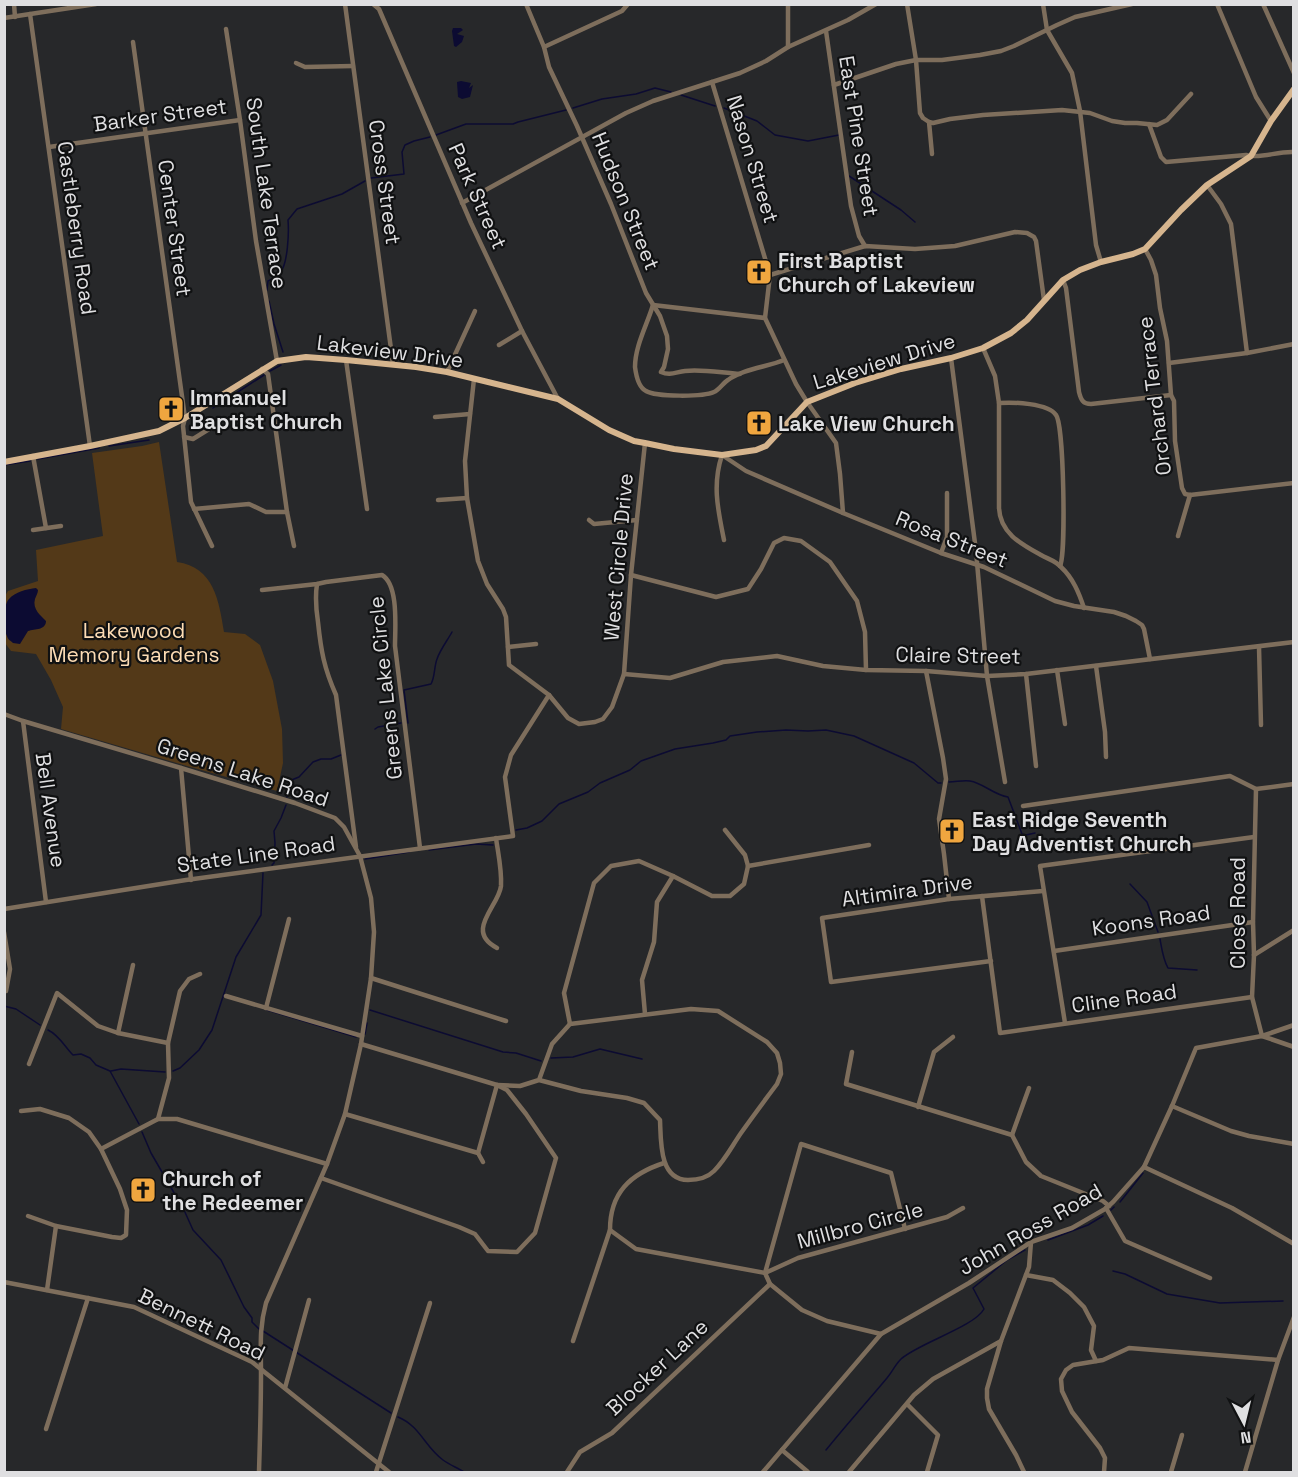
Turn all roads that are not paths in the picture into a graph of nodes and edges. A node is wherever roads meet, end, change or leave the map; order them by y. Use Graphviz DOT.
graph roads {
  1 [pos="14,4"];
  2 [pos="96,4"];
  3 [pos="345,4"];
  4 [pos="373,4"];
  5 [pos="526,4"];
  6 [pos="628,4"];
  7 [pos="788,4"];
  8 [pos="876,4"];
  9 [pos="907,4"];
  10 [pos="1043,4"];
  11 [pos="1132,4"];
  12 [pos="1217,4"];
  13 [pos="1263,4"];
  14 [pos="30,14"];
  15 [pos="15,17"];
  16 [pos="4,18"];
  17 [pos="226,29"];
  18 [pos="1047,30"];
  19 [pos="825,31"];
  20 [pos="133,42"];
  21 [pos="544,47"];
  22 [pos="788,47"];
  23 [pos="915,60"];
  24 [pos="296,63"];
  25 [pos="353,66"];
  26 [pos="1293,73"];
  27 [pos="712,82"];
  28 [pos="834,85"];
  29 [pos="1293,89"];
  30 [pos="1191,94"];
  31 [pos="1080,111"];
  32 [pos="240,120"];
  33 [pos="929,122"];
  34 [pos="1271,122"];
  35 [pos="1149,124"];
  36 [pos="146,133"];
  37 [pos="582,138"];
  38 [pos="49,147"];
  39 [pos="1293,152"];
  40 [pos="932,154"];
  41 [pos="1251,156"];
  42 [pos="1207,185"];
  43 [pos="462,203"];
  44 [pos="865,246"];
  45 [pos="1145,249"];
  46 [pos="1101,262"];
  47 [pos="770,275"];
  48 [pos="1063,280"];
  49 [pos="1044,300"];
  50 [pos="653,305"];
  51 [pos="475,310"];
  52 [pos="765,318"];
  53 [pos="522,331"];
  54 [pos="1293,344"];
  55 [pos="499,345"];
  56 [pos="983,348"];
  57 [pos="1247,353"];
  58 [pos="951,358"];
  59 [pos="346,360"];
  60 [pos="784,360"];
  61 [pos="277,361"];
  62 [pos="1169,363"];
  63 [pos="393,364"];
  64 [pos="262,369"];
  65 [pos="447,372"];
  66 [pos="740,374"];
  67 [pos="474,379"];
  68 [pos="1171,395"];
  69 [pos="558,399"];
  70 [pos="807,402"];
  71 [pos="999,403"];
  72 [pos="470,414"];
  73 [pos="435,417"];
  74 [pos="185,418"];
  75 [pos="214,426"];
  76 [pos="184,437"];
  77 [pos="645,443"];
  78 [pos="90,446"];
  79 [pos="722,455"];
  80 [pos="33,456"];
  81 [pos="4,462"];
  82 [pos="1293,483"];
  83 [pos="947,494"];
  84 [pos="1190,495"];
  85 [pos="466,498"];
  86 [pos="438,500"];
  87 [pos="194,509"];
  88 [pos="367,509"];
  89 [pos="287,512"];
  90 [pos="843,513"];
  91 [pos="589,520"];
  92 [pos="637,520"];
  93 [pos="61,526"];
  94 [pos="46,528"];
  95 [pos="33,530"];
  96 [pos="1179,536"];
  97 [pos="724,540"];
  98 [pos="212,546"];
  99 [pos="294,546"];
  100 [pos="941,554"];
  101 [pos="978,566"];
  102 [pos="1060,566"];
  103 [pos="632,575"];
  104 [pos="317,584"];
  105 [pos="262,590"];
  106 [pos="1084,608"];
  107 [pos="1293,642"];
  108 [pos="537,644"];
  109 [pos="508,647"];
  110 [pos="1259,647"];
  111 [pos="1150,659"];
  112 [pos="1095,666"];
  113 [pos="866,670"];
  114 [pos="1057,670"];
  115 [pos="926,671"];
  116 [pos="624,674"];
  117 [pos="1026,674"];
  118 [pos="987,676"];
  119 [pos="549,695"];
  120 [pos="4,714"];
  121 [pos="23,721"];
  122 [pos="1065,724"];
  123 [pos="1261,725"];
  124 [pos="1106,757"];
  125 [pos="1036,766"];
  126 [pos="181,768"];
  127 [pos="1005,782"];
  128 [pos="1293,784"];
  129 [pos="1256,789"];
  130 [pos="1023,806"];
  131 [pos="725,830"];
  132 [pos="1254,837"];
  133 [pos="496,838"];
  134 [pos="869,845"];
  135 [pos="420,848"];
  136 [pos="357,849"];
  137 [pos="360,856"];
  138 [pos="748,867"];
  139 [pos="673,876"];
  140 [pos="191,880"];
  141 [pos="1043,891"];
  142 [pos="982,896"];
  143 [pos="949,899"];
  144 [pos="46,902"];
  145 [pos="4,909"];
  146 [pos="289,919"];
  147 [pos="1253,922"];
  148 [pos="1293,930"];
  149 [pos="5,934"];
  150 [pos="497,948"];
  151 [pos="1054,951"];
  152 [pos="1254,955"];
  153 [pos="991,961"];
  154 [pos="133,964"];
  155 [pos="7,970"];
  156 [pos="200,974"];
  157 [pos="370,978"];
  158 [pos="6,991"];
  159 [pos="226,996"];
  160 [pos="1252,997"];
  161 [pos="266,1008"];
  162 [pos="645,1014"];
  163 [pos="507,1021"];
  164 [pos="1065,1023"];
  165 [pos="570,1024"];
  166 [pos="1293,1025"];
  167 [pos="118,1033"];
  168 [pos="362,1036"];
  169 [pos="1262,1036"];
  170 [pos="953,1038"];
  171 [pos="168,1043"];
  172 [pos="361,1044"];
  173 [pos="1293,1047"];
  174 [pos="852,1052"];
  175 [pos="29,1064"];
  176 [pos="539,1080"];
  177 [pos="497,1085"];
  178 [pos="1029,1088"];
  179 [pos="1172,1106"];
  180 [pos="918,1107"];
  181 [pos="21,1111"];
  182 [pos="345,1114"];
  183 [pos="158,1119"];
  184 [pos="1012,1135"];
  185 [pos="1293,1144"];
  186 [pos="101,1149"];
  187 [pos="478,1153"];
  188 [pos="483,1162"];
  189 [pos="664,1163"];
  190 [pos="327,1164"];
  191 [pos="1144,1167"];
  192 [pos="321,1178"];
  193 [pos="1107,1207"];
  194 [pos="963,1208"];
  195 [pos="28,1216"];
  196 [pos="56,1226"];
  197 [pos="905,1229"];
  198 [pos="610,1230"];
  199 [pos="1031,1242"];
  200 [pos="1293,1244"];
  201 [pos="765,1273"];
  202 [pos="1026,1275"];
  203 [pos="1210,1278"];
  204 [pos="4,1282"];
  205 [pos="770,1284"];
  206 [pos="47,1290"];
  207 [pos="88,1298"];
  208 [pos="309,1300"];
  209 [pos="430,1303"];
  210 [pos="1293,1317"];
  211 [pos="880,1334"];
  212 [pos="573,1341"];
  213 [pos="1000,1341"];
  214 [pos="1278,1360"];
  215 [pos="1096,1361"];
  216 [pos="261,1369"];
  217 [pos="285,1388"];
  218 [pos="907,1404"];
  219 [pos="45,1429"];
  220 [pos="1182,1435"];
  221 [pos="782,1450"];
  222 [pos="379,1464"];
  223 [pos="260,1473"];
  224 [pos="376,1473"];
  225 [pos="389,1473"];
  226 [pos="567,1473"];
  227 [pos="763,1473"];
  228 [pos="808,1473"];
  229 [pos="849,1473"];
  230 [pos="927,1473"];
  231 [pos="1024,1473"];
  232 [pos="1104,1473"];
  233 [pos="1171,1473"];
  234 [pos="1245,1473"];
  1 -- 15 [label="street"];
  2 -- 14 [label="street"];
  3 -- 25 [label="street, Cross Street"];
  4 -- 43 [label="street, Park Street"];
  5 -- 21 [label="street, Hudson Street"];
  6 -- 21 [label="street"];
  7 -- 22 [label="street"];
  8 -- 19 [label="street"];
  9 -- 23 [label="street"];
  10 -- 18 [label="street"];
  11 -- 18 [label="street"];
  12 -- 34 [label="street"];
  13 -- 26 [label="street"];
  14 -- 15 [label="street"];
  14 -- 38 [label="street, Castleberry Road"];
  15 -- 16 [label="street"];
  17 -- 32 [label="street, South Lake Terrace"];
  18 -- 23 [label="street"];
  18 -- 31 [label="street"];
  19 -- 22 [label="street"];
  19 -- 28 [label="street, East Pine Street"];
  20 -- 36 [label="street, Center Street"];
  21 -- 37 [label="street, Hudson Street"];
  22 -- 27 [label="street"];
  23 -- 28 [label="street"];
  23 -- 33 [label="street"];
  24 -- 25 [label="street"];
  25 -- 63 [label="street, Cross Street"];
  27 -- 37 [label="street"];
  27 -- 47 [label="street, Nason Street"];
  28 -- 44 [label="street, East Pine Street"];
  29 -- 34 [label="main road, Lakeview Drive"];
  30 -- 35 [label="street"];
  31 -- 33 [label="street"];
  31 -- 35 [label="street"];
  31 -- 46 [label="street"];
  32 -- 36 [label="street, Barker Street"];
  32 -- 61 [label="street, South Lake Terrace"];
  33 -- 40 [label="street"];
  34 -- 41 [label="main road, Lakeview Drive"];
  35 -- 41 [label="street"];
  36 -- 38 [label="street, Barker Street"];
  36 -- 74 [label="street, Center Street"];
  37 -- 43 [label="street"];
  37 -- 50 [label="street, Hudson Street"];
  38 -- 78 [label="street, Castleberry Road"];
  39 -- 41 [label="street"];
  41 -- 42 [label="main road, Lakeview Drive"];
  42 -- 45 [label="main road, Lakeview Drive"];
  42 -- 57 [label="street"];
  43 -- 53 [label="street, Park Street"];
  44 -- 47 [label="street"];
  44 -- 49 [label="street"];
  45 -- 46 [label="main road, Lakeview Drive"];
  45 -- 62 [label="street, Orchard Terrace"];
  46 -- 48 [label="main road, Lakeview Drive"];
  47 -- 52 [label="street, Nason Street"];
  48 -- 49 [label="main road, Lakeview Drive"];
  48 -- 68 [label="street"];
  49 -- 56 [label="main road, Lakeview Drive"];
  50 -- 52 [label="street"];
  50 -- 66 [label="street, Hudson Street"];
  50 -- 66 [label="street"];
  51 -- 65 [label="street"];
  52 -- 60 [label="street"];
  53 -- 55 [label="street"];
  53 -- 69 [label="street, Park Street"];
  54 -- 57 [label="street"];
  56 -- 58 [label="main road, Lakeview Drive"];
  56 -- 71 [label="street"];
  57 -- 62 [label="street"];
  58 -- 70 [label="main road, Lakeview Drive"];
  58 -- 101 [label="street"];
  59 -- 61 [label="main road, Lakeview Drive"];
  59 -- 63 [label="main road, Lakeview Drive"];
  59 -- 88 [label="street"];
  60 -- 66 [label="street"];
  60 -- 70 [label="street"];
  61 -- 64 [label="main road, Lakeview Drive"];
  62 -- 68 [label="street, Orchard Terrace"];
  63 -- 65 [label="main road, Lakeview Drive"];
  64 -- 74 [label="main road, Lakeview Drive"];
  64 -- 89 [label="street"];
  65 -- 67 [label="main road, Lakeview Drive"];
  67 -- 69 [label="main road, Lakeview Drive"];
  67 -- 72 [label="street, West Circle Drive"];
  68 -- 84 [label="street, Orchard Terrace"];
  69 -- 77 [label="main road, Lakeview Drive"];
  70 -- 79 [label="main road, Lakeview Drive"];
  70 -- 90 [label="street"];
  71 -- 102 [label="street"];
  71 -- 102 [label="street"];
  72 -- 73 [label="street"];
  72 -- 85 [label="street, West Circle Drive"];
  74 -- 76 [label="street, Center Street"];
  74 -- 78 [label="main road, Lakeview Drive"];
  75 -- 76 [label="street"];
  76 -- 87 [label="street, Center Street"];
  77 -- 79 [label="main road, Lakeview Drive"];
  77 -- 92 [label="street, West Circle Drive"];
  78 -- 80 [label="main road, Lakeview Drive"];
  79 -- 90 [label="street, Rosa Street"];
  79 -- 97 [label="street"];
  80 -- 81 [label="main road, Lakeview Drive"];
  80 -- 94 [label="street"];
  82 -- 84 [label="street"];
  83 -- 100 [label="street"];
  84 -- 96 [label="street, Orchard Terrace"];
  85 -- 86 [label="street"];
  85 -- 109 [label="street, West Circle Drive"];
  87 -- 89 [label="street"];
  87 -- 98 [label="street, Center Street"];
  89 -- 99 [label="street"];
  90 -- 100 [label="street, Rosa Street"];
  91 -- 92 [label="street"];
  92 -- 103 [label="street, West Circle Drive"];
  93 -- 94 [label="street"];
  94 -- 95 [label="street"];
  100 -- 101 [label="street, Rosa Street"];
  101 -- 106 [label="street, Rosa Street"];
  101 -- 118 [label="street"];
  102 -- 106 [label="street"];
  103 -- 113 [label="street"];
  103 -- 116 [label="street, West Circle Drive"];
  104 -- 105 [label="street"];
  104 -- 135 [label="street, Greens Lake Circle"];
  104 -- 136 [label="street"];
  106 -- 111 [label="street, Rosa Street"];
  107 -- 110 [label="street, Claire Street"];
  108 -- 109 [label="street"];
  109 -- 119 [label="street, West Circle Drive"];
  110 -- 111 [label="street, Claire Street"];
  110 -- 123 [label="street"];
  111 -- 112 [label="street, Claire Street"];
  112 -- 114 [label="street, Claire Street"];
  112 -- 124 [label="street"];
  113 -- 115 [label="street, Claire Street"];
  113 -- 116 [label="street, Claire Street"];
  114 -- 117 [label="street, Claire Street"];
  114 -- 122 [label="street"];
  115 -- 118 [label="street, Claire Street"];
  115 -- 143 [label="street"];
  116 -- 119 [label="street, West Circle Drive"];
  117 -- 118 [label="street, Claire Street"];
  117 -- 125 [label="street"];
  118 -- 127 [label="street"];
  119 -- 133 [label="street, State Line Road"];
  120 -- 121 [label="street, Greens Lake Road"];
  121 -- 126 [label="street, Greens Lake Road"];
  121 -- 144 [label="street, Bell Avenue"];
  126 -- 136 [label="street, Greens Lake Road"];
  126 -- 140 [label="street"];
  128 -- 129 [label="street"];
  129 -- 130 [label="street"];
  129 -- 132 [label="street, Close Road"];
  131 -- 138 [label="street"];
  132 -- 141 [label="street"];
  132 -- 147 [label="street, Close Road"];
  133 -- 135 [label="street, State Line Road"];
  133 -- 150 [label="street"];
  134 -- 138 [label="street"];
  135 -- 137 [label="street, State Line Road"];
  136 -- 137 [label="street, Greens Lake Road"];
  137 -- 140 [label="street, State Line Road"];
  137 -- 157 [label="street, Greens Lake Road"];
  138 -- 139 [label="street"];
  139 -- 162 [label="street"];
  139 -- 165 [label="street"];
  140 -- 144 [label="street, State Line Road"];
  141 -- 142 [label="street, Altimira Drive"];
  141 -- 151 [label="street"];
  142 -- 143 [label="street, Altimira Drive"];
  142 -- 153 [label="street"];
  143 -- 153 [label="street, Altimira Drive"];
  144 -- 145 [label="street, State Line Road"];
  146 -- 161 [label="street"];
  147 -- 151 [label="street, Koons Road"];
  147 -- 152 [label="street, Close Road"];
  148 -- 152 [label="street"];
  149 -- 155 [label="street"];
  151 -- 164 [label="street"];
  152 -- 160 [label="street, Close Road"];
  153 -- 164 [label="street, Cline Road"];
  154 -- 167 [label="street"];
  155 -- 158 [label="street"];
  156 -- 171 [label="street"];
  157 -- 163 [label="street"];
  157 -- 168 [label="street, Greens Lake Road"];
  159 -- 161 [label="street"];
  160 -- 164 [label="street, Cline Road"];
  160 -- 169 [label="street, Close Road"];
  161 -- 168 [label="street"];
  162 -- 165 [label="street"];
  162 -- 189 [label="street"];
  165 -- 176 [label="street"];
  166 -- 169 [label="street, John Ross Road"];
  167 -- 171 [label="street"];
  167 -- 175 [label="street"];
  168 -- 172 [label="street, Greens Lake Road"];
  169 -- 173 [label="street"];
  169 -- 179 [label="street, John Ross Road"];
  170 -- 180 [label="street"];
  171 -- 183 [label="street"];
  172 -- 177 [label="street"];
  172 -- 182 [label="street, Greens Lake Road"];
  174 -- 180 [label="street"];
  176 -- 177 [label="street"];
  176 -- 189 [label="street"];
  177 -- 187 [label="street"];
  177 -- 192 [label="street"];
  178 -- 184 [label="street"];
  179 -- 185 [label="street"];
  179 -- 191 [label="street, John Ross Road"];
  180 -- 184 [label="street"];
  181 -- 186 [label="street"];
  182 -- 187 [label="street"];
  182 -- 190 [label="street, Greens Lake Road"];
  183 -- 186 [label="street"];
  183 -- 190 [label="street"];
  184 -- 193 [label="street"];
  186 -- 196 [label="street"];
  187 -- 188 [label="street"];
  189 -- 198 [label="street"];
  190 -- 192 [label="street, Greens Lake Road"];
  191 -- 193 [label="street, John Ross Road"];
  191 -- 200 [label="street"];
  192 -- 216 [label="street, Greens Lake Road"];
  193 -- 199 [label="street, John Ross Road"];
  193 -- 203 [label="street"];
  194 -- 197 [label="street, Millbro Circle"];
  195 -- 196 [label="street"];
  196 -- 206 [label="street"];
  197 -- 201 [label="street, Millbro Circle"];
  197 -- 201 [label="street"];
  198 -- 201 [label="street"];
  198 -- 212 [label="street"];
  199 -- 202 [label="street"];
  199 -- 211 [label="street, John Ross Road"];
  201 -- 205 [label="street"];
  202 -- 213 [label="street"];
  202 -- 215 [label="street"];
  204 -- 206 [label="street, Bennett Road"];
  205 -- 211 [label="street"];
  205 -- 226 [label="street, Blocker Lane"];
  206 -- 207 [label="street, Bennett Road"];
  207 -- 216 [label="street, Bennett Road"];
  207 -- 219 [label="street"];
  208 -- 217 [label="street"];
  209 -- 222 [label="street"];
  210 -- 214 [label="street"];
  211 -- 221 [label="street, John Ross Road"];
  213 -- 218 [label="street"];
  213 -- 231 [label="street"];
  214 -- 215 [label="street"];
  214 -- 234 [label="street"];
  215 -- 232 [label="street"];
  216 -- 217 [label="street, Bennett Road"];
  216 -- 223 [label="street, Greens Lake Road"];
  217 -- 222 [label="street, Bennett Road"];
  218 -- 229 [label="street"];
  218 -- 230 [label="street"];
  220 -- 233 [label="street"];
  221 -- 227 [label="street, John Ross Road"];
  221 -- 228 [label="street"];
  222 -- 224 [label="street"];
  222 -- 225 [label="street, Bennett Road"];
}
